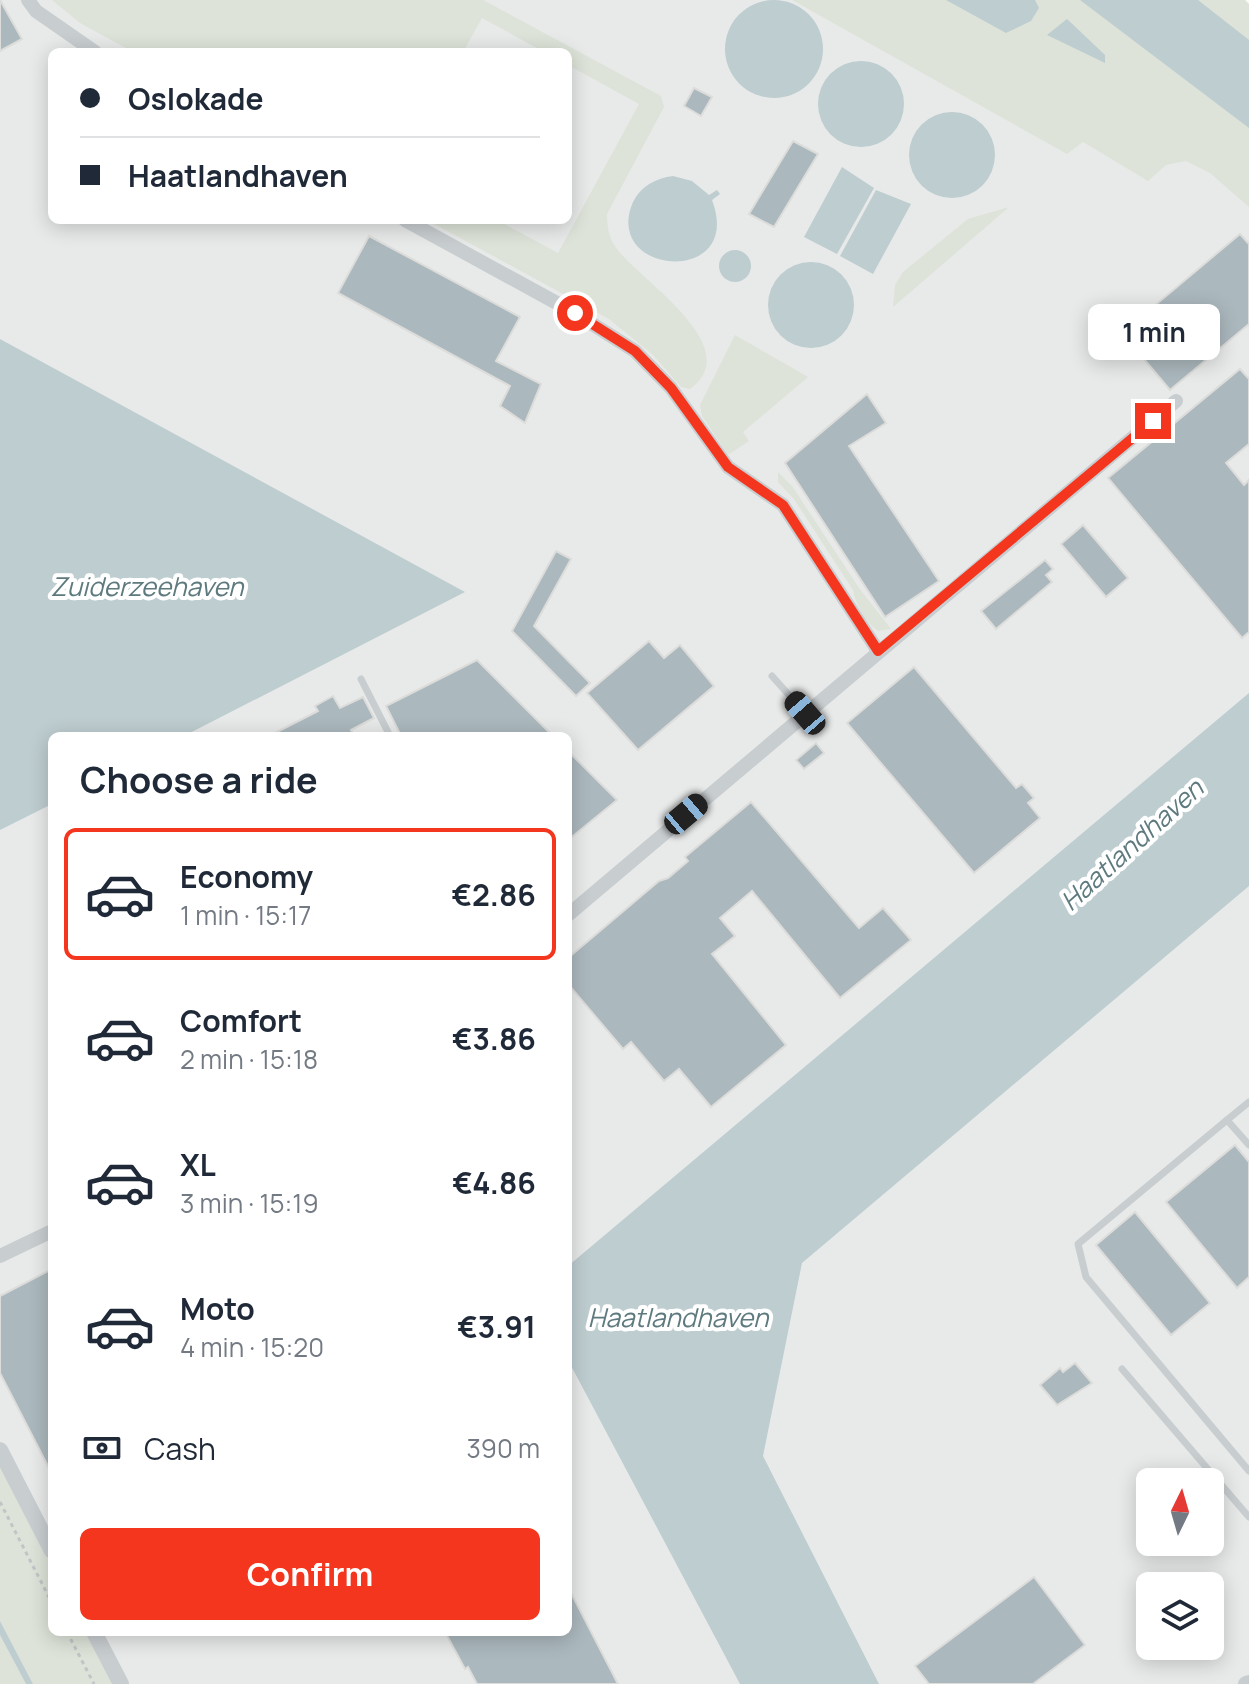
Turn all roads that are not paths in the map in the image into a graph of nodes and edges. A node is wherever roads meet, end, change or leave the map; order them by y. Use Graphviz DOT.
graph roads {
  1 [pos="28,0"];
  2 [pos="89,48"];
  3 [pos="412,224"];
  4 [pos="1176,401"];
  5 [pos="878,651"];
  6 [pos="772,676"];
  7 [pos="361,679"];
  8 [pos="805,713"];
  9 [pos="388,732"];
  10 [pos="572,912"];
  11 [pos="1249,1102"];
  12 [pos="1227,1120"];
  13 [pos="1249,1145"];
  14 [pos="48,1233"];
  15 [pos="0,1256"];
  16 [pos="1122,1369"];
  17 [pos="0,1450"];
  18 [pos="1249,1471"];
  19 [pos="1249,1517"];
  20 [pos="48,1543"];
  21 [pos="96,1636"];
  22 [pos="121,1684"];
  1 -- 2 [label="street"];
  3 -- 5 [label="street"];
  4 -- 5 [label="street"];
  5 -- 8 [label="street"];
  6 -- 8 [label="lane"];
  7 -- 9 [label="lane"];
  8 -- 10 [label="street"];
  11 -- 12 [label="lane"];
  12 -- 13 [label="lane"];
  12 -- 18 [label="lane"];
  14 -- 15 [label="street"];
  16 -- 19 [label="lane"];
  17 -- 20 [label="street"];
  21 -- 22 [label="street"];
}
